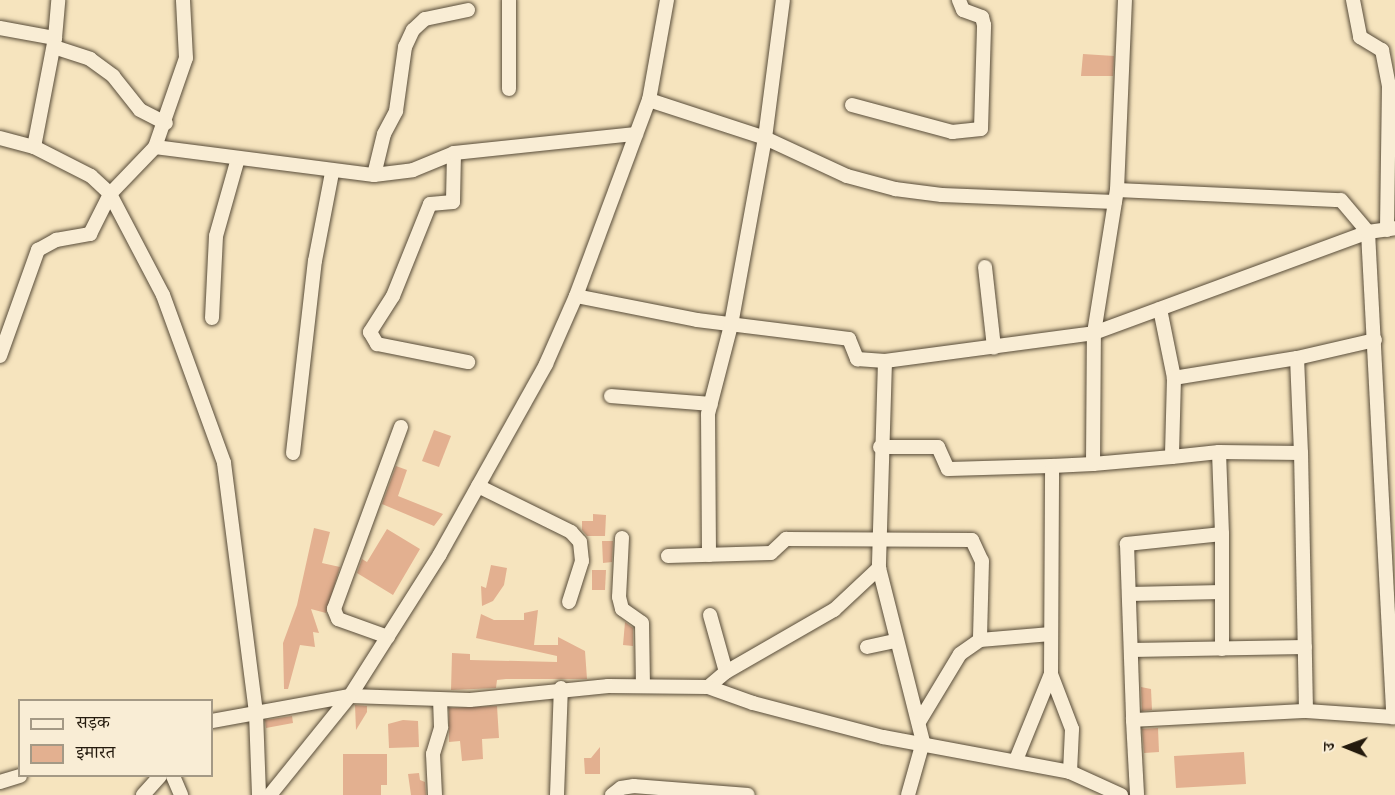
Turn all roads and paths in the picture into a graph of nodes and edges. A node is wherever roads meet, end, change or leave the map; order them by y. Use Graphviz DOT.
graph roads {
  1 [pos="58,0"];
  2 [pos="183,0"];
  3 [pos="510,0"];
  4 [pos="667,0"];
  5 [pos="783,0"];
  6 [pos="959,0"];
  7 [pos="1125,0"];
  8 [pos="1353,0"];
  9 [pos="468,10"];
  10 [pos="0,28"];
  11 [pos="55,42"];
  12 [pos="1392,85"];
  13 [pos="509,88"];
  14 [pos="649,100"];
  15 [pos="852,105"];
  16 [pos="166,123"];
  17 [pos="636,134"];
  18 [pos="0,138"];
  19 [pos="765,138"];
  20 [pos="34,147"];
  21 [pos="155,147"];
  22 [pos="454,153"];
  23 [pos="238,158"];
  24 [pos="332,172"];
  25 [pos="374,175"];
  26 [pos="110,194"];
  27 [pos="1116,196"];
  28 [pos="1391,229"];
  29 [pos="1368,232"];
  30 [pos="985,267"];
  31 [pos="576,296"];
  32 [pos="1160,309"];
  33 [pos="212,318"];
  34 [pos="731,325"];
  35 [pos="1094,333"];
  36 [pos="1375,340"];
  37 [pos="994,347"];
  38 [pos="0,356"];
  39 [pos="1297,358"];
  40 [pos="885,361"];
  41 [pos="468,362"];
  42 [pos="1174,378"];
  43 [pos="611,396"];
  44 [pos="711,404"];
  45 [pos="401,427"];
  46 [pos="880,447"];
  47 [pos="1220,452"];
  48 [pos="292,453"];
  49 [pos="1301,453"];
  50 [pos="1173,458"];
  51 [pos="1093,464"];
  52 [pos="1052,466"];
  53 [pos="478,486"];
  54 [pos="1222,534"];
  55 [pos="622,538"];
  56 [pos="879,541"];
  57 [pos="709,555"];
  58 [pos="668,556"];
  59 [pos="879,568"];
  60 [pos="1391,571"];
  61 [pos="1222,592"];
  62 [pos="1129,594"];
  63 [pos="569,602"];
  64 [pos="710,615"];
  65 [pos="1051,634"];
  66 [pos="388,637"];
  67 [pos="980,640"];
  68 [pos="895,641"];
  69 [pos="867,647"];
  70 [pos="1305,647"];
  71 [pos="1392,648"];
  72 [pos="1222,649"];
  73 [pos="1131,650"];
  74 [pos="726,672"];
  75 [pos="1051,674"];
  76 [pos="643,686"];
  77 [pos="708,687"];
  78 [pos="561,688"];
  79 [pos="350,696"];
  80 [pos="440,700"];
  81 [pos="1306,711"];
  82 [pos="256,713"];
  83 [pos="1394,717"];
  84 [pos="1133,720"];
  85 [pos="213,722"];
  86 [pos="919,722"];
  87 [pos="923,742"];
  88 [pos="1016,760"];
  89 [pos="1070,772"];
  90 [pos="18,777"];
  91 [pos="159,777"];
  92 [pos="173,777"];
  93 [pos="0,782"];
  94 [pos="740,794"];
  95 [pos="143,795"];
  96 [pos="181,795"];
  97 [pos="259,795"];
  98 [pos="270,795"];
  99 [pos="435,795"];
  100 [pos="557,795"];
  101 [pos="612,795"];
  102 [pos="908,795"];
  103 [pos="1121,795"];
  104 [pos="1137,795"];
  1 -- 11 [label="street"];
  2 -- 16 [label="street"];
  3 -- 13 [label="street"];
  4 -- 14 [label="street"];
  5 -- 19 [label="street"];
  6 -- 15 [label="street"];
  7 -- 27 [label="street"];
  8 -- 12 [label="street"];
  9 -- 25 [label="street"];
  10 -- 11 [label="street"];
  11 -- 16 [label="street"];
  11 -- 20 [label="street"];
  12 -- 28 [label="street"];
  14 -- 17 [label="street"];
  14 -- 19 [label="street"];
  16 -- 21 [label="street"];
  17 -- 22 [label="street"];
  17 -- 31 [label="street"];
  18 -- 20 [label="street"];
  19 -- 27 [label="street"];
  19 -- 34 [label="street"];
  20 -- 26 [label="street"];
  21 -- 23 [label="street"];
  21 -- 26 [label="street"];
  22 -- 25 [label="street"];
  22 -- 41 [label="street"];
  23 -- 24 [label="street"];
  23 -- 33 [label="street"];
  24 -- 25 [label="street"];
  24 -- 48 [label="street"];
  26 -- 38 [label="street"];
  26 -- 82 [label="street"];
  27 -- 29 [label="street"];
  27 -- 35 [label="street"];
  28 -- 29 [label="street"];
  29 -- 32 [label="street"];
  29 -- 36 [label="street"];
  30 -- 37 [label="street"];
  31 -- 34 [label="street"];
  31 -- 53 [label="street"];
  32 -- 35 [label="street"];
  32 -- 42 [label="street"];
  34 -- 40 [label="street"];
  34 -- 44 [label="street"];
  35 -- 37 [label="street"];
  35 -- 51 [label="street"];
  36 -- 39 [label="street"];
  36 -- 60 [label="street"];
  37 -- 40 [label="street"];
  39 -- 42 [label="street"];
  39 -- 49 [label="street"];
  40 -- 46 [label="street"];
  42 -- 50 [label="street"];
  43 -- 44 [label="street"];
  44 -- 57 [label="street"];
  45 -- 66 [label="street"];
  46 -- 52 [label="street"];
  46 -- 56 [label="street"];
  47 -- 49 [label="street"];
  47 -- 50 [label="street"];
  47 -- 54 [label="street"];
  49 -- 70 [label="street"];
  50 -- 51 [label="street"];
  51 -- 52 [label="street"];
  52 -- 65 [label="street"];
  53 -- 63 [label="street"];
  53 -- 66 [label="street"];
  54 -- 61 [label="street"];
  54 -- 62 [label="street"];
  55 -- 76 [label="street"];
  56 -- 57 [label="street"];
  56 -- 59 [label="street"];
  56 -- 67 [label="street"];
  57 -- 58 [label="street"];
  59 -- 68 [label="street"];
  59 -- 74 [label="street"];
  60 -- 71 [label="street"];
  61 -- 62 [label="street"];
  61 -- 72 [label="street"];
  62 -- 73 [label="street"];
  64 -- 74 [label="street"];
  65 -- 67 [label="street"];
  65 -- 75 [label="street"];
  66 -- 79 [label="street"];
  67 -- 86 [label="street"];
  68 -- 69 [label="street"];
  68 -- 86 [label="street"];
  70 -- 72 [label="street"];
  70 -- 81 [label="street"];
  71 -- 83 [label="street"];
  72 -- 73 [label="street"];
  73 -- 84 [label="street"];
  74 -- 77 [label="street"];
  75 -- 88 [label="street"];
  75 -- 89 [label="street"];
  76 -- 77 [label="street"];
  76 -- 78 [label="street"];
  77 -- 87 [label="street"];
  78 -- 80 [label="street"];
  78 -- 100 [label="street"];
  79 -- 80 [label="street"];
  79 -- 82 [label="street"];
  79 -- 98 [label="street"];
  80 -- 99 [label="street"];
  81 -- 83 [label="street"];
  81 -- 84 [label="street"];
  82 -- 85 [label="street"];
  82 -- 97 [label="street"];
  84 -- 104 [label="street"];
  86 -- 87 [label="street"];
  87 -- 88 [label="street"];
  87 -- 102 [label="street"];
  88 -- 89 [label="street"];
  89 -- 103 [label="street"];
  90 -- 93 [label="street"];
  91 -- 95 [label="street"];
  92 -- 96 [label="street"];
  94 -- 101 [label="street"];
}
